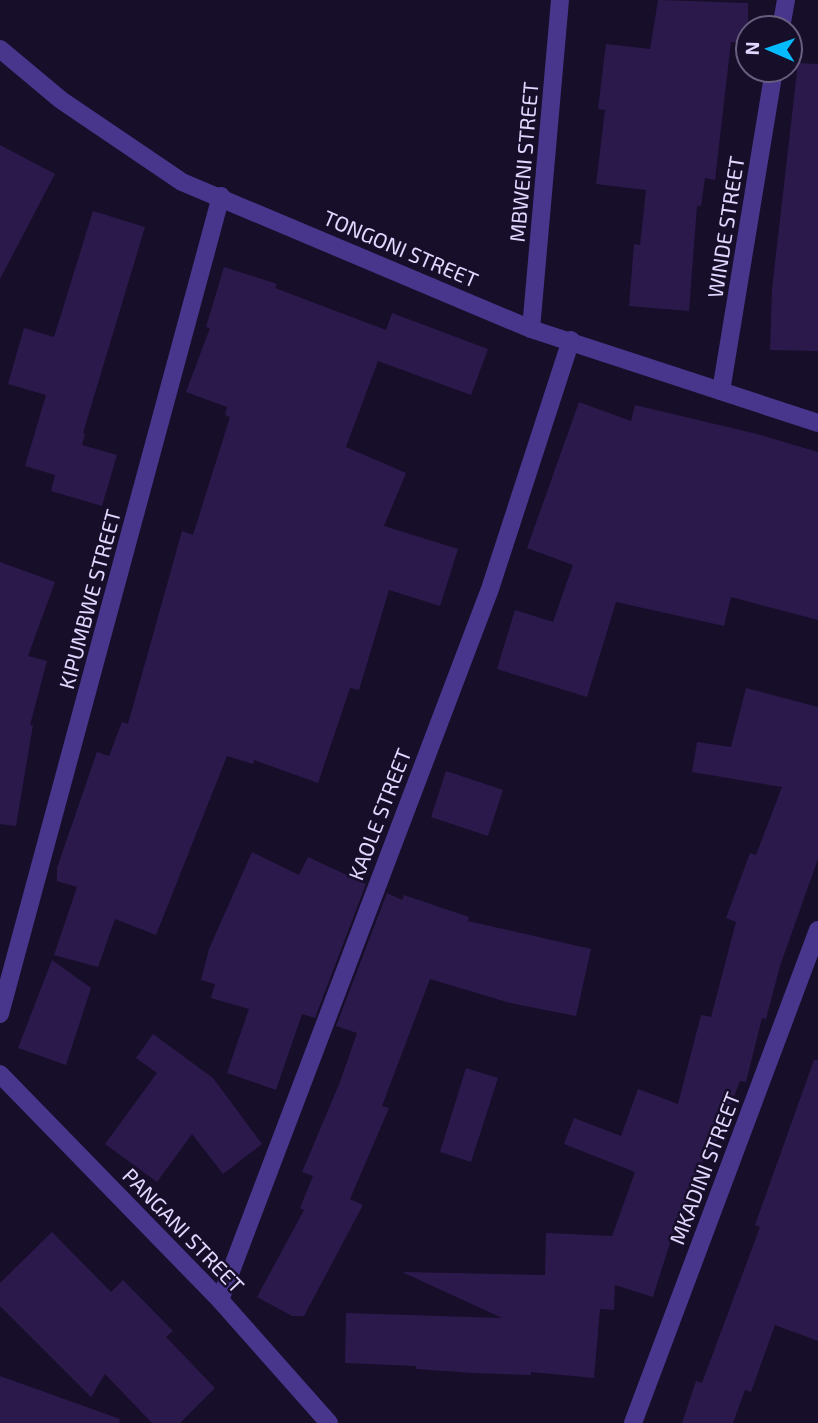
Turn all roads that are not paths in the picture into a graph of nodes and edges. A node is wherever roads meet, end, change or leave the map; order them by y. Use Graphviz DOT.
graph roads {
  1 [pos="560,0"];
  2 [pos="0,49"];
  3 [pos="772,84"];
  4 [pos="221,196"];
  5 [pos="531,329"];
  6 [pos="571,341"];
  7 [pos="721,391"];
  8 [pos="818,423"];
  9 [pos="818,930"];
  10 [pos="0,1014"];
  11 [pos="0,1074"];
  12 [pos="220,1300"];
  13 [pos="329,1423"];
  14 [pos="633,1423"];
  1 -- 5 [label="street, MBWENI STREET"];
  2 -- 4 [label="street, TONGONI STREET"];
  3 -- 7 [label="street, WINDE STREET"];
  4 -- 5 [label="street, TONGONI STREET"];
  4 -- 10 [label="street, KIPUMBWE STREET"];
  5 -- 6 [label="street, TONGONI STREET"];
  6 -- 7 [label="street, TONGONI STREET"];
  6 -- 12 [label="street, KAOLE STREET"];
  7 -- 8 [label="street, TONGONI STREET"];
  9 -- 14 [label="street, MKADINI STREET"];
  11 -- 12 [label="street, PANGANI STREET"];
  12 -- 13 [label="street, PANGANI STREET"];
}
